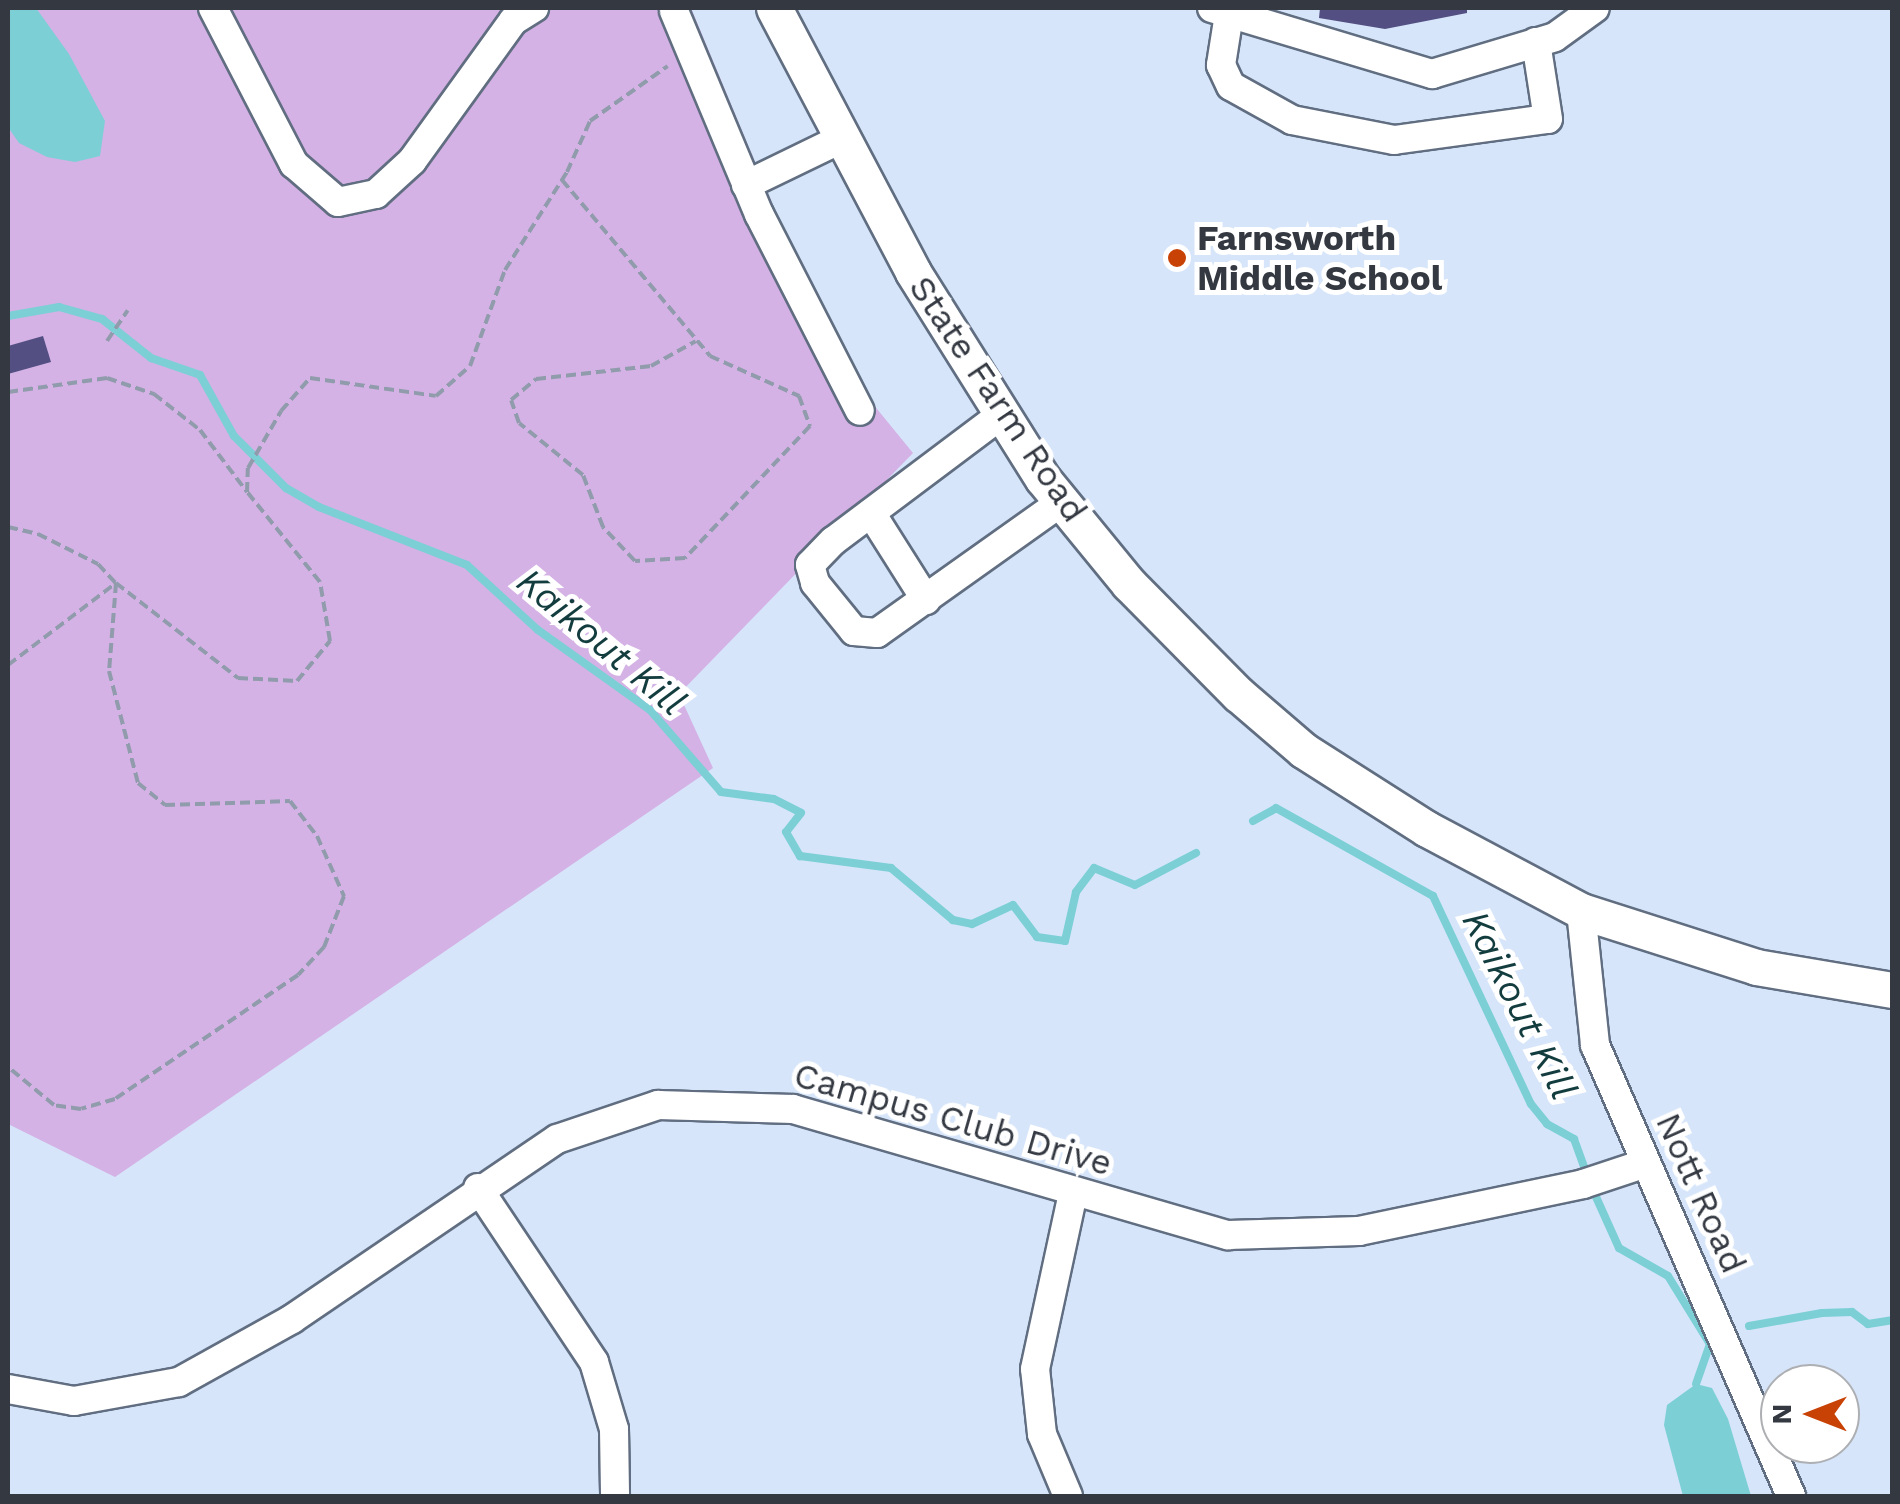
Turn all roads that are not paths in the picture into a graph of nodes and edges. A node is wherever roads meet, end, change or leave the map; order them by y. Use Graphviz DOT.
graph roads {
  1 [pos="213,8"];
  2 [pos="534,8"];
  3 [pos="774,8"];
  4 [pos="1595,8"];
  5 [pos="1222,10"];
  6 [pos="674,11"];
  7 [pos="1536,42"];
  8 [pos="843,138"];
  9 [pos="746,184"];
  10 [pos="860,412"];
  11 [pos="1001,415"];
  12 [pos="1061,502"];
  13 [pos="871,512"];
  14 [pos="926,600"];
  15 [pos="1581,910"];
  16 [pos="1892,990"];
  17 [pos="1646,1164"];
  18 [pos="478,1188"];
  19 [pos="1072,1193"];
  20 [pos="8,1389"];
  21 [pos="615,1496"];
  22 [pos="1068,1496"];
  23 [pos="1791,1496"];
  1 -- 2 [label="street"];
  3 -- 8 [label="main road, State Farm Road"];
  4 -- 7 [label="street"];
  5 -- 7 [label="street"];
  5 -- 7 [label="street"];
  6 -- 9 [label="street"];
  8 -- 9 [label="street"];
  8 -- 11 [label="main road, State Farm Road"];
  9 -- 10 [label="street"];
  11 -- 12 [label="main road, State Farm Road"];
  11 -- 13 [label="street"];
  12 -- 14 [label="street"];
  12 -- 15 [label="main road, State Farm Road"];
  13 -- 14 [label="street"];
  13 -- 14 [label="street"];
  15 -- 16 [label="main road, State Farm Road"];
  15 -- 17 [label="street, Nott Road"];
  17 -- 19 [label="street, Campus Club Drive"];
  17 -- 23 [label="street, Nott Road"];
  18 -- 19 [label="street, Campus Club Drive"];
  18 -- 20 [label="street, Campus Club Drive"];
  18 -- 21 [label="street"];
  19 -- 22 [label="street"];
}
